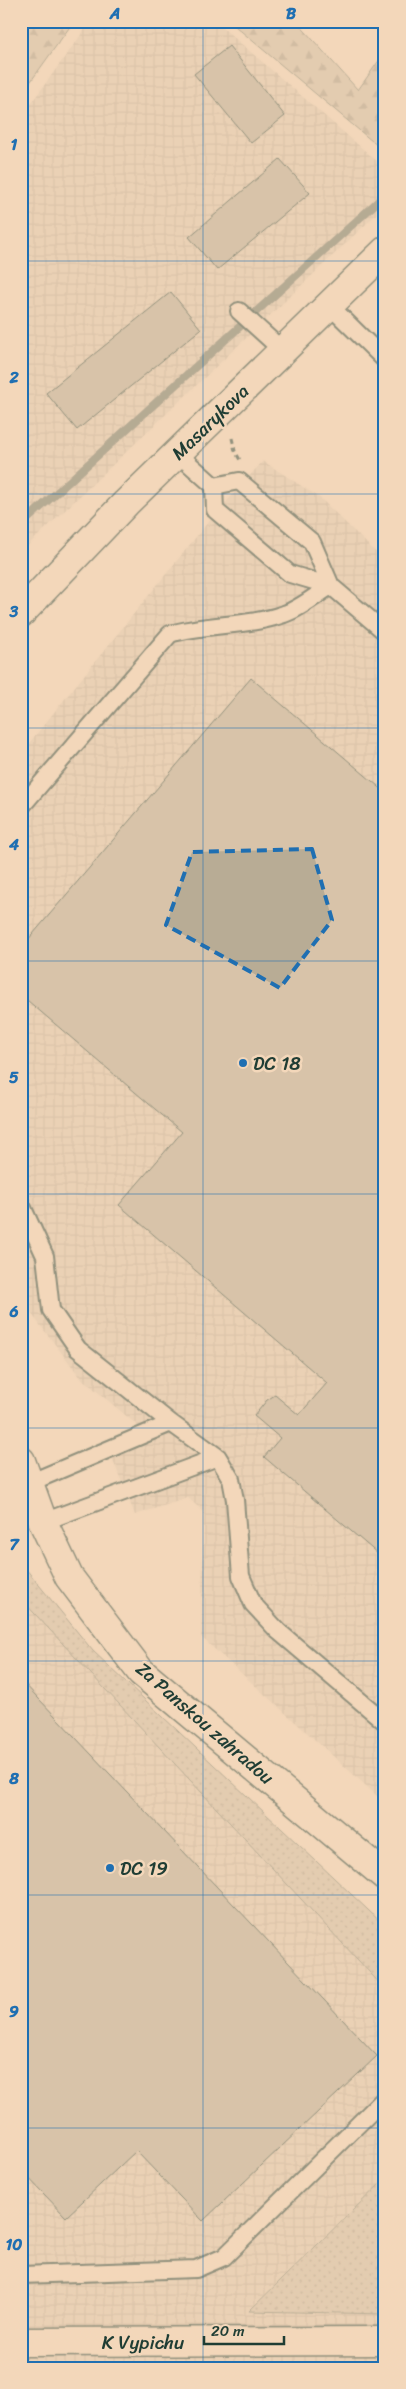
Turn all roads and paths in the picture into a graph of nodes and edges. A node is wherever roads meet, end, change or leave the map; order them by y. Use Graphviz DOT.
graph roads {
  1 [pos="385,252"];
  2 [pos="329,306"];
  3 [pos="242,314"];
  4 [pos="283,351"];
  5 [pos="385,360"];
  6 [pos="232,435"];
  7 [pos="177,453"];
  8 [pos="247,466"];
  9 [pos="214,486"];
  10 [pos="331,586"];
  11 [pos="27,606"];
  12 [pos="21,618"];
  13 [pos="385,632"];
  14 [pos="21,807"];
  15 [pos="21,1204"];
  16 [pos="171,1423"];
  17 [pos="218,1457"];
  18 [pos="25,1472"];
  19 [pos="43,1522"];
  20 [pos="385,1722"];
  21 [pos="385,1876"];
  22 [pos="385,2098"];
  23 [pos="21,2275"];
  24 [pos="385,2341"];
  25 [pos="21,2342"];
  1 -- 2 [label="street, Masarykova"];
  2 -- 4 [label="street, Masarykova"];
  2 -- 5 [label="lane"];
  3 -- 4 [label="lane"];
  4 -- 7 [label="street, Masarykova"];
  6 -- 8 [label="path"];
  7 -- 9 [label="lane"];
  7 -- 11 [label="street, Masarykova"];
  9 -- 10 [label="lane"];
  9 -- 10 [label="lane"];
  10 -- 13 [label="lane"];
  10 -- 14 [label="lane"];
  11 -- 12 [label="street, Masarykova"];
  15 -- 16 [label="lane"];
  16 -- 17 [label="lane"];
  16 -- 18 [label="lane"];
  17 -- 19 [label="lane"];
  17 -- 20 [label="lane"];
  18 -- 19 [label="street, Za Panskou zahradou"];
  19 -- 21 [label="street, Za Panskou zahradou"];
  22 -- 23 [label="lane"];
  24 -- 25 [label="street, K Vypichu"];
}
